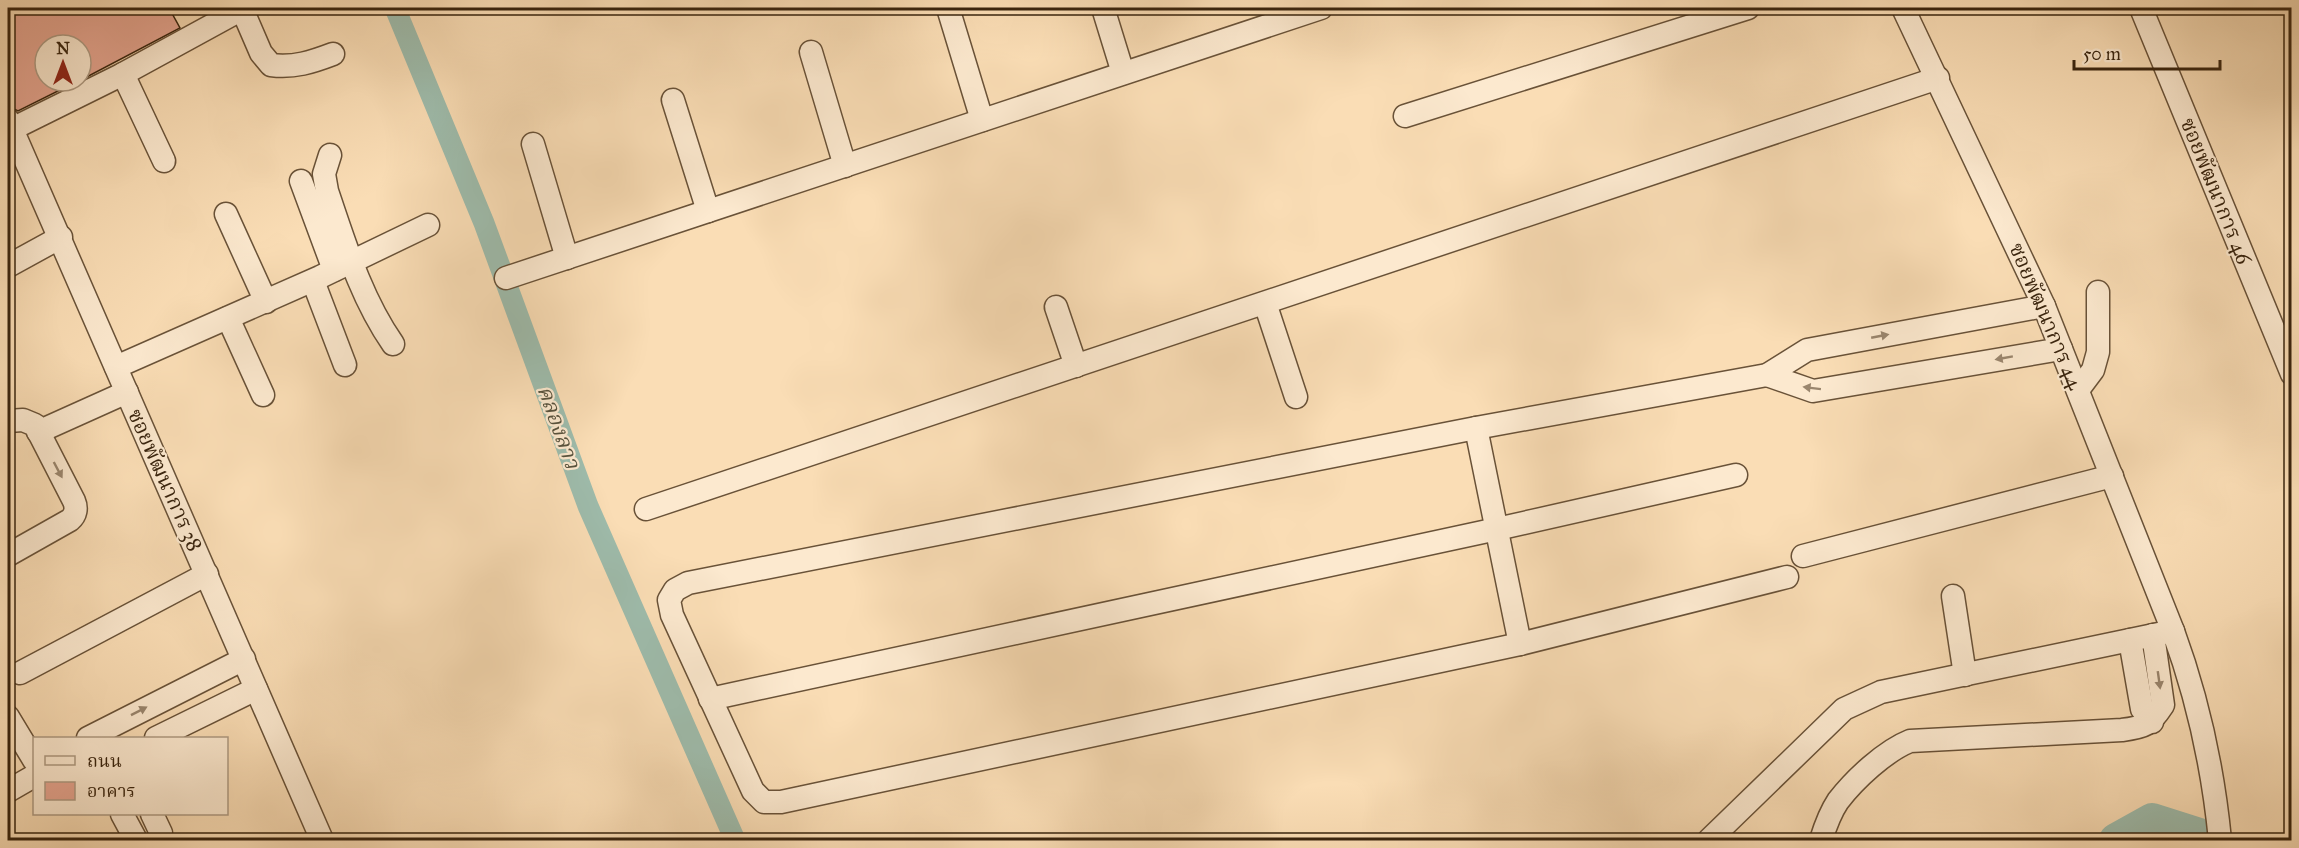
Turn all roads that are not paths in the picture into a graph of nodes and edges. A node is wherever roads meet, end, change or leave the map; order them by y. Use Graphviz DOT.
graph roads {
  1 [pos="243,8"];
  2 [pos="948,8"];
  3 [pos="1103,8"];
  4 [pos="1320,8"];
  5 [pos="1748,8"];
  6 [pos="1903,8"];
  7 [pos="2141,8"];
  8 [pos="1259,17"];
  9 [pos="811,52"];
  10 [pos="333,54"];
  11 [pos="1122,73"];
  12 [pos="123,74"];
  13 [pos="1938,78"];
  14 [pos="673,100"];
  15 [pos="1405,116"];
  16 [pos="982,120"];
  17 [pos="10,124"];
  18 [pos="533,144"];
  19 [pos="330,155"];
  20 [pos="164,160"];
  21 [pos="845,166"];
  22 [pos="301,181"];
  23 [pos="708,211"];
  24 [pos="226,214"];
  25 [pos="428,225"];
  26 [pos="61,237"];
  27 [pos="567,258"];
  28 [pos="8,266"];
  29 [pos="343,266"];
  30 [pos="506,278"];
  31 [pos="312,281"];
  32 [pos="2098,292"];
  33 [pos="266,302"];
  34 [pos="1265,303"];
  35 [pos="2044,306"];
  36 [pos="1056,307"];
  37 [pos="228,318"];
  38 [pos="393,344"];
  39 [pos="2061,349"];
  40 [pos="345,365"];
  41 [pos="1076,366"];
  42 [pos="116,367"];
  43 [pos="2292,374"];
  44 [pos="1767,375"];
  45 [pos="2078,390"];
  46 [pos="127,392"];
  47 [pos="263,395"];
  48 [pos="1296,397"];
  49 [pos="8,421"];
  50 [pos="1476,428"];
  51 [pos="38,432"];
  52 [pos="1736,475"];
  53 [pos="2112,476"];
  54 [pos="646,509"];
  55 [pos="1497,529"];
  56 [pos="8,555"];
  57 [pos="1803,556"];
  58 [pos="207,574"];
  59 [pos="1788,577"];
  60 [pos="1953,596"];
  61 [pos="2163,633"];
  62 [pos="2130,640"];
  63 [pos="1520,644"];
  64 [pos="244,659"];
  65 [pos="20,673"];
  66 [pos="1965,675"];
  67 [pos="256,689"];
  68 [pos="710,699"];
  69 [pos="8,717"];
  70 [pos="2152,722"];
  71 [pos="113,732"];
  72 [pos="92,737"];
  73 [pos="158,737"];
  74 [pos="33,758"];
  75 [pos="33,777"];
  76 [pos="8,790"];
  77 [pos="123,815"];
  78 [pos="136,840"];
  79 [pos="322,840"];
  80 [pos="1709,840"];
  81 [pos="1821,840"];
  82 [pos="2220,840"];
  1 -- 10 [label="street"];
  1 -- 12 [label="street"];
  2 -- 16 [label="street"];
  3 -- 11 [label="street"];
  4 -- 8 [label="street"];
  5 -- 15 [label="street"];
  6 -- 13 [label="street, ซอยพัฒนาการ 44"];
  7 -- 43 [label="street, ซอยพัฒนาการ 46"];
  8 -- 11 [label="street"];
  9 -- 21 [label="street"];
  11 -- 16 [label="street"];
  12 -- 17 [label="street"];
  12 -- 20 [label="street"];
  13 -- 34 [label="street"];
  13 -- 35 [label="street, ซอยพัฒนาการ 44"];
  14 -- 23 [label="street"];
  16 -- 21 [label="street"];
  17 -- 26 [label="street, ซอยพัฒนาการ 38"];
  18 -- 27 [label="street"];
  19 -- 29 [label="street"];
  21 -- 23 [label="street"];
  22 -- 29 [label="street"];
  23 -- 27 [label="street"];
  24 -- 33 [label="street"];
  25 -- 29 [label="street"];
  26 -- 28 [label="street"];
  26 -- 42 [label="street, ซอยพัฒนาการ 38"];
  27 -- 30 [label="street"];
  29 -- 31 [label="street"];
  29 -- 38 [label="street"];
  31 -- 33 [label="street"];
  31 -- 40 [label="street"];
  32 -- 45 [label="street"];
  33 -- 37 [label="street"];
  34 -- 41 [label="street"];
  34 -- 48 [label="street"];
  35 -- 39 [label="street, ซอยพัฒนาการ 44"];
  44 -- 35 [label="street, one-way"];
  36 -- 41 [label="street"];
  37 -- 42 [label="street"];
  37 -- 47 [label="street"];
  39 -- 44 [label="street, one-way"];
  39 -- 45 [label="street, ซอยพัฒนาการ 44"];
  41 -- 54 [label="street"];
  42 -- 46 [label="street, ซอยพัฒนาการ 38"];
  44 -- 50 [label="street"];
  45 -- 53 [label="street, ซอยพัฒนาการ 44"];
  46 -- 51 [label="street"];
  46 -- 58 [label="street, ซอยพัฒนาการ 38"];
  49 -- 51 [label="street"];
  50 -- 55 [label="street"];
  50 -- 68 [label="street"];
  51 -- 56 [label="street, one-way"];
  52 -- 55 [label="street"];
  53 -- 57 [label="street"];
  53 -- 61 [label="street, ซอยพัฒนาการ 44"];
  55 -- 63 [label="street"];
  55 -- 68 [label="street"];
  58 -- 64 [label="street, ซอยพัฒนาการ 38"];
  58 -- 65 [label="street"];
  59 -- 63 [label="street"];
  60 -- 66 [label="street"];
  61 -- 62 [label="street"];
  61 -- 70 [label="street, one-way"];
  61 -- 82 [label="street, ซอยพัฒนาการ 44"];
  62 -- 66 [label="street"];
  62 -- 70 [label="street"];
  63 -- 68 [label="street"];
  64 -- 67 [label="street, ซอยพัฒนาการ 38"];
  71 -- 64 [label="street, one-way"];
  66 -- 80 [label="street"];
  67 -- 73 [label="street"];
  67 -- 79 [label="street, ซอยพัฒนาการ 38"];
  69 -- 74 [label="street"];
  70 -- 81 [label="street"];
  71 -- 72 [label="street"];
  75 -- 76 [label="street"];
  77 -- 78 [label="street"];
}
